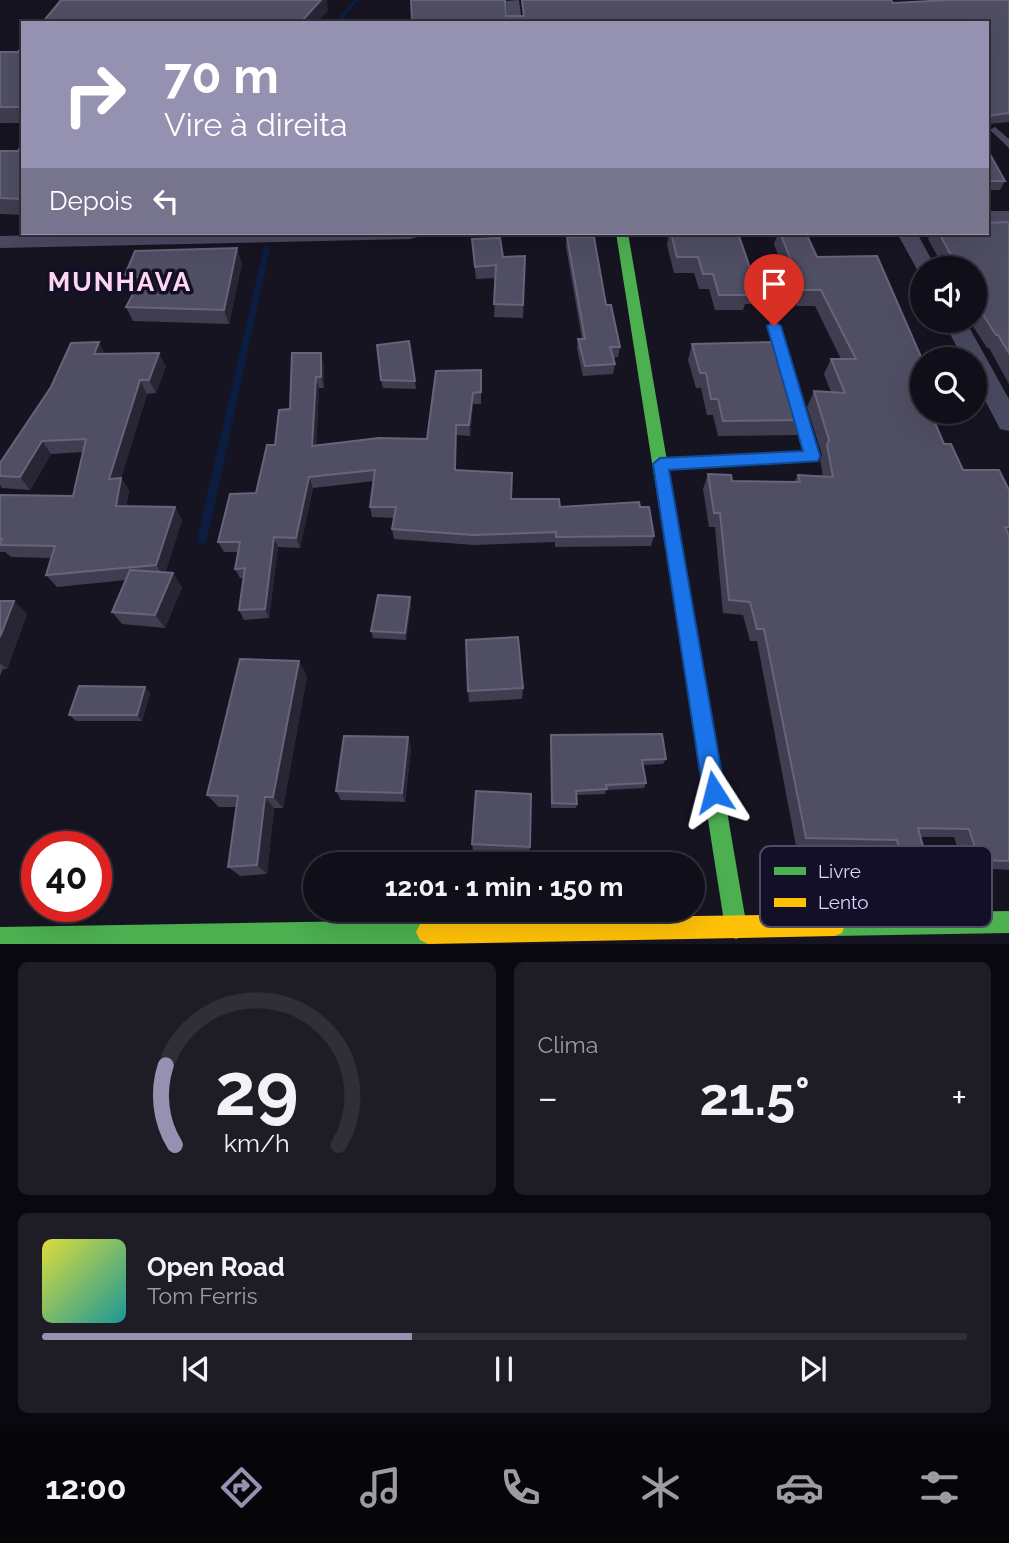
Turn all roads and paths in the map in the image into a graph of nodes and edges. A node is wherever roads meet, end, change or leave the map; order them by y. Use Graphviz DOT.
graph roads {
  1 [pos="513,1"];
  2 [pos="515,21"];
  3 [pos="995,131"];
  4 [pos="1009,145"];
  5 [pos="989,217"];
  6 [pos="1009,217"];
  7 [pos="319,235"];
  8 [pos="622,235"];
  9 [pos="908,235"];
  10 [pos="0,242"];
  11 [pos="919,256"];
  12 [pos="774,326"];
  13 [pos="961,333"];
  14 [pos="1009,422"];
  15 [pos="660,464"];
  16 [pos="912,927"];
  17 [pos="737,936"];
  18 [pos="0,939"];
  1 -- 2 [label="street"];
  3 -- 4 [label="lane"];
  5 -- 6 [label="street"];
  7 -- 10 [label="street"];
  8 -- 15 [label="street"];
  9 -- 11 [label="street"];
  12 -- 15 [label="lane"];
  13 -- 14 [label="street"];
  15 -- 17 [label="street"];
  16 -- 17 [label="street"];
  17 -- 18 [label="street"];
}
